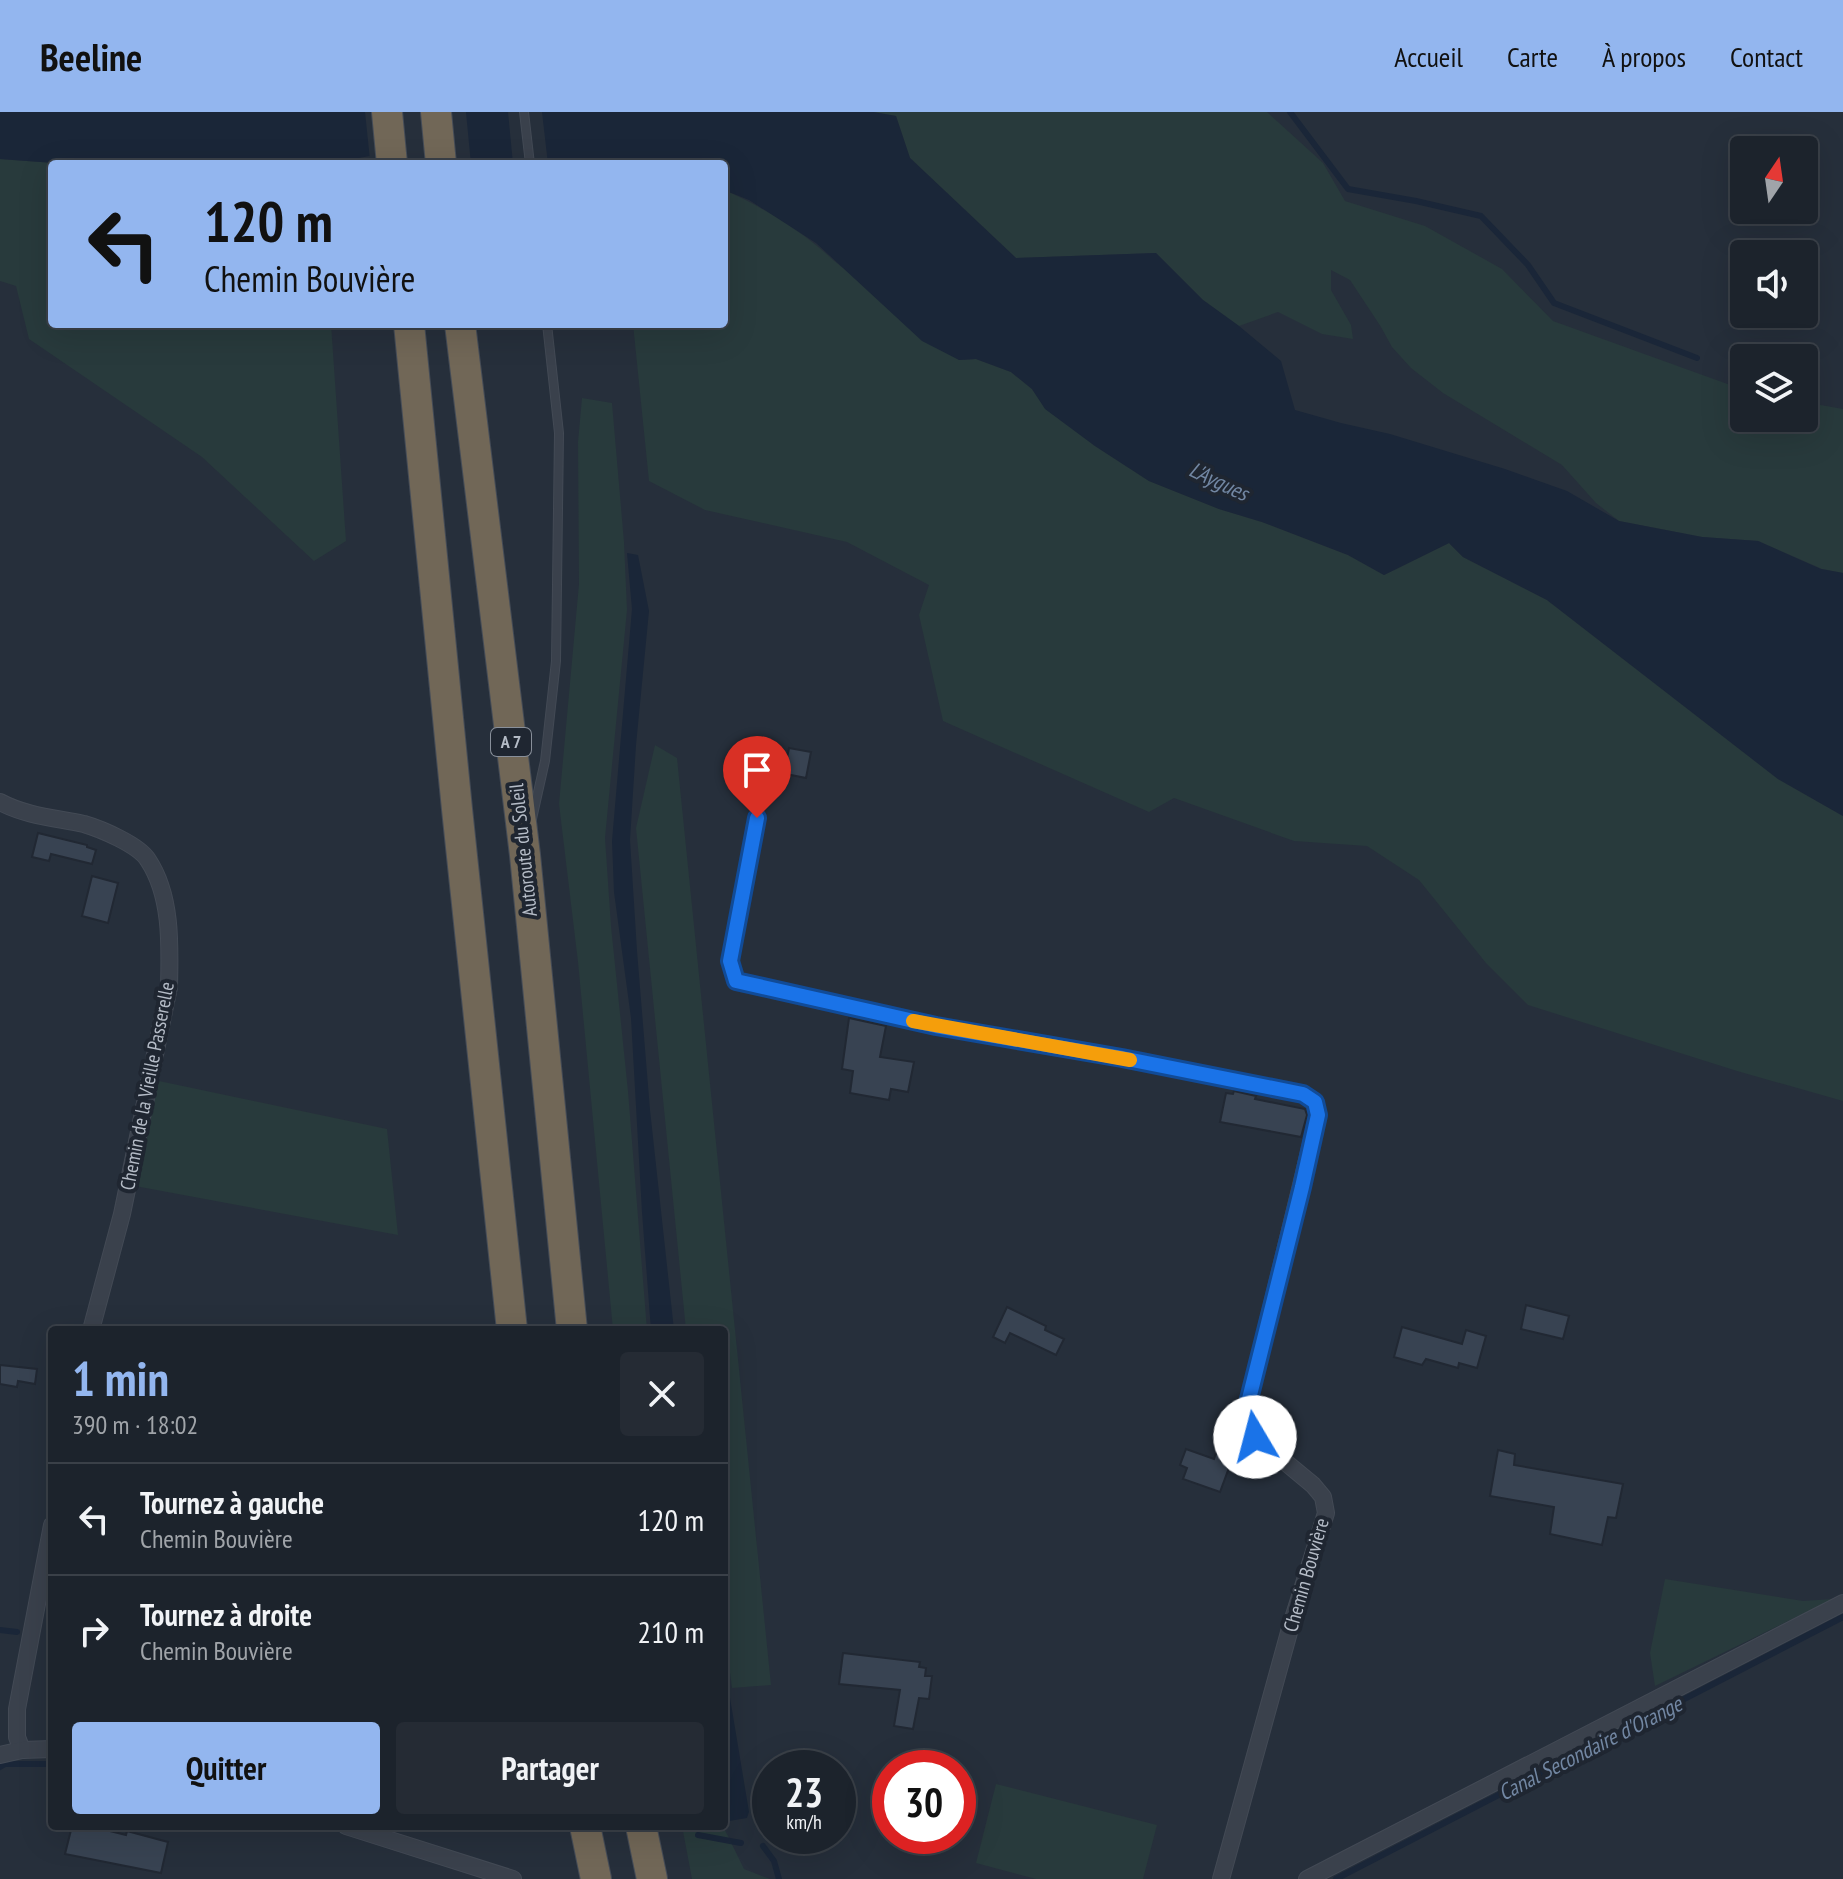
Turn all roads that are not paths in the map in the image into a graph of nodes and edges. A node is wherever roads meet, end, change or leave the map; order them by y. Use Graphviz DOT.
graph roads {
  1 [pos="387,112"];
  2 [pos="436,112"];
  3 [pos="524,112"];
  4 [pos="392,160"];
  5 [pos="441,160"];
  6 [pos="530,160"];
  7 [pos="409,328"];
  8 [pos="460,328"];
  9 [pos="547,328"];
  10 [pos="0,802"];
  11 [pos="757,818"];
  12 [pos="525,855"];
  13 [pos="92,1326"];
  14 [pos="512,1326"];
  15 [pos="572,1326"];
  16 [pos="48,1546"];
  17 [pos="1843,1603"];
  18 [pos="48,1749"];
  19 [pos="22,1750"];
  20 [pos="0,1755"];
  21 [pos="359,1830"];
  22 [pos="586,1830"];
  23 [pos="642,1830"];
  24 [pos="513,1879"];
  25 [pos="596,1879"];
  26 [pos="652,1879"];
  27 [pos="1221,1879"];
  28 [pos="1307,1879"];
  1 -- 4 [label="highway"];
  2 -- 5 [label="highway"];
  3 -- 6 [label="lane"];
  7 -- 14 [label="highway"];
  8 -- 12 [label="highway, Autoroute du Soleil / A 7"];
  9 -- 12 [label="lane"];
  10 -- 13 [label="street, Chemin de la Vieille Passerelle"];
  11 -- 27 [label="street, Chemin Bouvière"];
  12 -- 15 [label="highway, Autoroute du Soleil / A 7"];
  16 -- 19 [label="street"];
  17 -- 28 [label="street"];
  18 -- 19 [label="street"];
  19 -- 20 [label="street"];
  21 -- 24 [label="street"];
  22 -- 25 [label="highway"];
  23 -- 26 [label="highway"];
}
